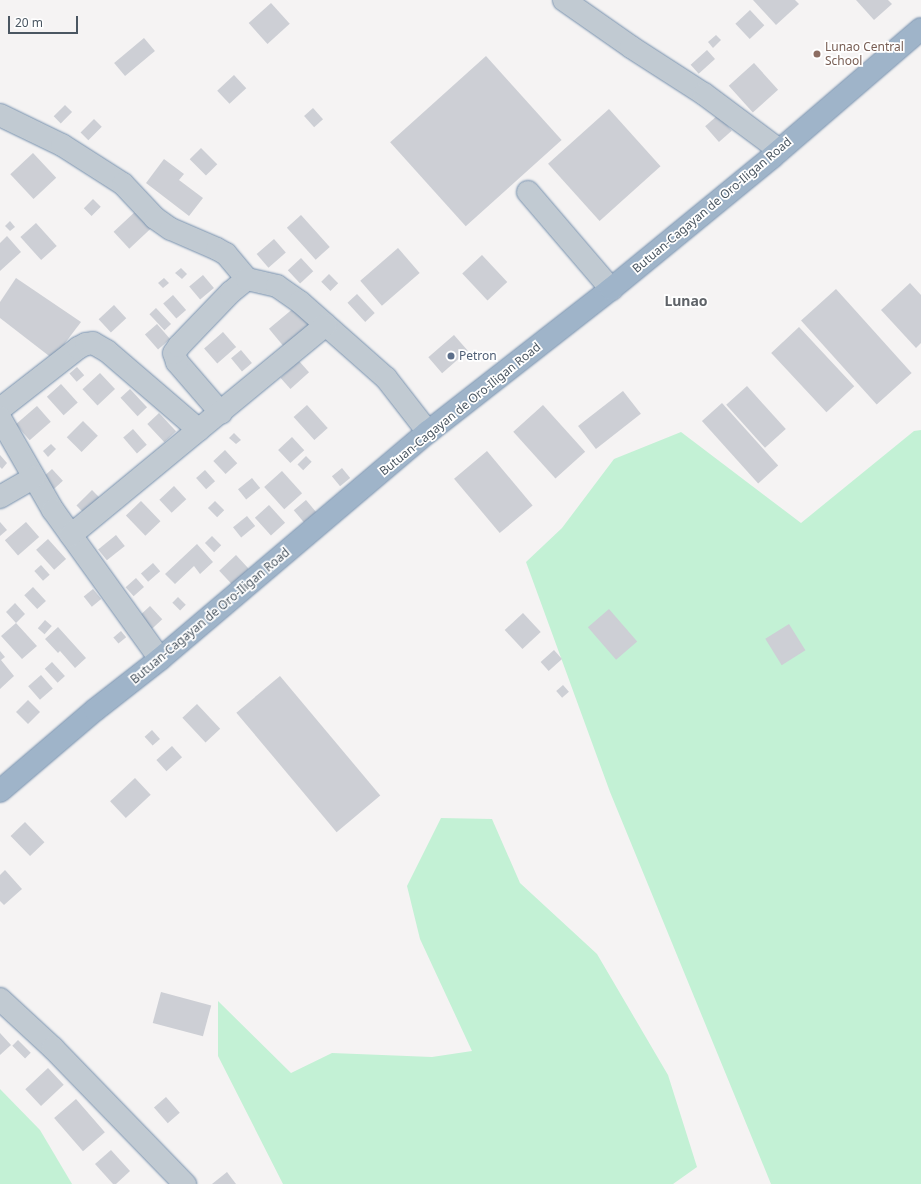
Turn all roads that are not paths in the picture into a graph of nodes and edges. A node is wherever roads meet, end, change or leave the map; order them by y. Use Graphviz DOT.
graph roads {
  1 [pos="564,0"];
  2 [pos="921,29"];
  3 [pos="0,115"];
  4 [pos="779,150"];
  5 [pos="528,192"];
  6 [pos="247,279"];
  7 [pos="611,289"];
  8 [pos="326,324"];
  9 [pos="0,409"];
  10 [pos="221,412"];
  11 [pos="0,418"];
  12 [pos="199,430"];
  13 [pos="428,432"];
  14 [pos="34,477"];
  15 [pos="0,497"];
  16 [pos="70,535"];
  17 [pos="160,659"];
  18 [pos="0,791"];
  19 [pos="0,999"];
  20 [pos="185,1184"];
  1 -- 4 [label="street"];
  2 -- 4 [label="highway, Butuan-Cagayan de Oro-Iligan Road"];
  3 -- 6 [label="street"];
  4 -- 7 [label="highway, Butuan-Cagayan de Oro-Iligan Road"];
  5 -- 7 [label="street"];
  6 -- 8 [label="street"];
  6 -- 10 [label="street"];
  7 -- 13 [label="highway, Butuan-Cagayan de Oro-Iligan Road"];
  8 -- 10 [label="street"];
  8 -- 13 [label="street"];
  9 -- 12 [label="street"];
  10 -- 12 [label="street"];
  11 -- 14 [label="street"];
  12 -- 16 [label="street"];
  13 -- 17 [label="highway, Butuan-Cagayan de Oro-Iligan Road"];
  14 -- 15 [label="street"];
  14 -- 16 [label="street"];
  16 -- 17 [label="street"];
  17 -- 18 [label="highway, Butuan-Cagayan de Oro-Iligan Road"];
  19 -- 20 [label="street"];
}
